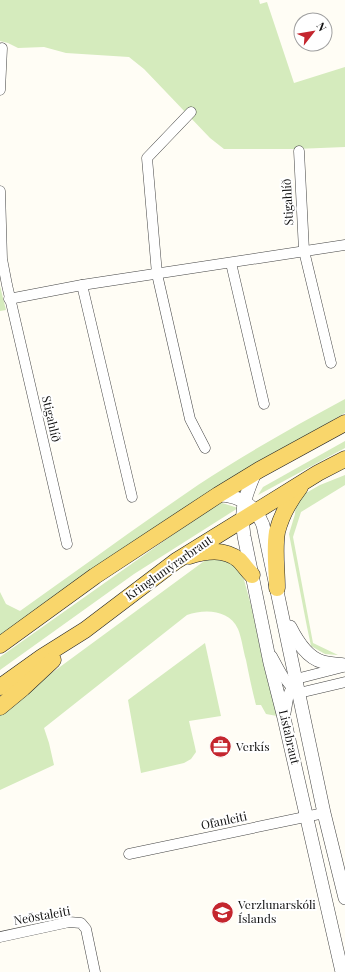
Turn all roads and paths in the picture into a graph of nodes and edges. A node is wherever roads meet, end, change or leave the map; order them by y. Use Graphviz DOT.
graph roads {
  1 [pos="2,48"];
  2 [pos="0,90"];
  3 [pos="191,112"];
  4 [pos="299,151"];
  5 [pos="0,191"];
  6 [pos="345,245"];
  7 [pos="304,252"];
  8 [pos="231,262"];
  9 [pos="157,274"];
  10 [pos="82,285"];
  11 [pos="9,299"];
  12 [pos="330,363"];
  13 [pos="264,404"];
  14 [pos="345,423"];
  15 [pos="205,448"];
  16 [pos="345,459"];
  17 [pos="255,473"];
  18 [pos="303,482"];
  19 [pos="218,495"];
  20 [pos="132,497"];
  21 [pos="250,507"];
  22 [pos="241,520"];
  23 [pos="67,544"];
  24 [pos="176,561"];
  25 [pos="252,575"];
  26 [pos="277,588"];
  27 [pos="282,613"];
  28 [pos="85,630"];
  29 [pos="267,645"];
  30 [pos="0,646"];
  31 [pos="345,665"];
  32 [pos="345,682"];
  33 [pos="0,687"];
  34 [pos="295,687"];
  35 [pos="0,707"];
  36 [pos="284,718"];
  37 [pos="324,814"];
  38 [pos="307,817"];
  39 [pos="129,854"];
  40 [pos="345,898"];
  41 [pos="0,937"];
  42 [pos="95,972"];
  43 [pos="342,972"];
  1 -- 2 [label="street"];
  3 -- 9 [label="street"];
  4 -- 7 [label="street, Stigahlíð"];
  5 -- 11 [label="street, Stigahlíð"];
  6 -- 7 [label="street"];
  7 -- 8 [label="street"];
  7 -- 12 [label="street, Stigahlíð"];
  8 -- 9 [label="street"];
  8 -- 13 [label="street"];
  9 -- 10 [label="street"];
  9 -- 15 [label="street"];
  10 -- 11 [label="street"];
  10 -- 20 [label="street"];
  11 -- 23 [label="street, Stigahlíð"];
  14 -- 17 [label="main road"];
  16 -- 18 [label="main road, Kringlumýrarbraut"];
  17 -- 19 [label="main road"];
  17 -- 21 [label="street"];
  18 -- 21 [label="main road, Kringlumýrarbraut"];
  18 -- 26 [label="main road"];
  19 -- 21 [label="street"];
  19 -- 30 [label="main road"];
  21 -- 22 [label="main road, Kringlumýrarbraut"];
  21 -- 26 [label="street, Listabraut"];
  22 -- 24 [label="main road, Kringlumýrarbraut"];
  22 -- 25 [label="street, Listabraut"];
  24 -- 25 [label="main road"];
  24 -- 28 [label="main road, Kringlumýrarbraut"];
  25 -- 29 [label="street, Listabraut"];
  26 -- 27 [label="street, Listabraut"];
  27 -- 31 [label="street"];
  27 -- 34 [label="street, Listabraut"];
  28 -- 33 [label="main road, Kringlumýrarbraut"];
  28 -- 35 [label="main road"];
  29 -- 34 [label="street"];
  29 -- 36 [label="street, Listabraut"];
  31 -- 34 [label="street"];
  32 -- 34 [label="street"];
  34 -- 36 [label="street"];
  34 -- 37 [label="street, Listabraut"];
  36 -- 38 [label="street, Listabraut"];
  37 -- 38 [label="street, Ofanleiti"];
  37 -- 40 [label="street, Listabraut"];
  38 -- 39 [label="street, Ofanleiti"];
  38 -- 43 [label="street, Listabraut"];
  41 -- 42 [label="street, Neðstaleiti"];
}
